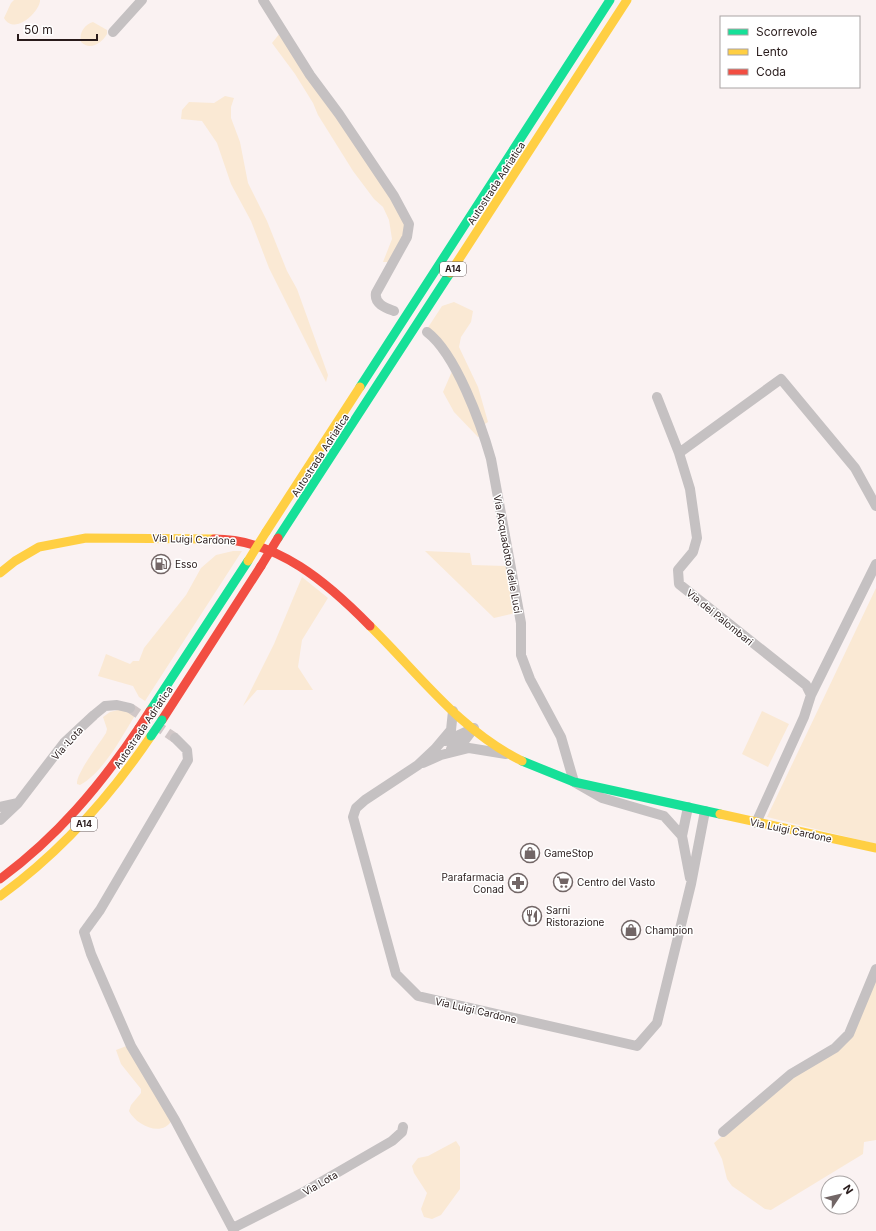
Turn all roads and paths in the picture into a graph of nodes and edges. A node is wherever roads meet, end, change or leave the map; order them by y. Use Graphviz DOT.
graph roads {
  1 [pos="142,0"];
  2 [pos="263,0"];
  3 [pos="610,0"];
  4 [pos="627,0"];
  5 [pos="113,32"];
  6 [pos="394,311"];
  7 [pos="427,332"];
  8 [pos="657,397"];
  9 [pos="679,453"];
  10 [pos="876,506"];
  11 [pos="876,564"];
  12 [pos="0,573"];
  13 [pos="811,695"];
  14 [pos="130,708"];
  15 [pos="453,711"];
  16 [pos="474,728"];
  17 [pos="175,738"];
  18 [pos="438,752"];
  19 [pos="510,755"];
  20 [pos="574,782"];
  21 [pos="18,803"];
  22 [pos="0,807"];
  23 [pos="688,807"];
  24 [pos="705,811"];
  25 [pos="0,820"];
  26 [pos="756,823"];
  27 [pos="682,836"];
  28 [pos="876,848"];
  29 [pos="0,879"];
  30 [pos="690,884"];
  31 [pos="0,896"];
  32 [pos="876,969"];
  33 [pos="403,1127"];
  34 [pos="723,1132"];
  35 [pos="234,1229"];
  1 -- 5 [label="street"];
  2 -- 6 [label="street"];
  3 -- 29 [label="main road, Autostrada Adriatica / A14, bridge"];
  4 -- 31 [label="main road, Autostrada Adriatica / A14, bridge"];
  7 -- 20 [label="street, Via Acquadotto delle Luci"];
  8 -- 9 [label="street, Via dei Palombari"];
  9 -- 10 [label="street"];
  9 -- 13 [label="street, Via dei Palombari"];
  11 -- 13 [label="street"];
  12 -- 15 [label="main road, Via Luigi Cardone"];
  13 -- 26 [label="street"];
  14 -- 21 [label="street, Via :Lota"];
  15 -- 16 [label="main road, Via Luigi Cardone"];
  15 -- 18 [label="street, Via Luigi Cardone"];
  16 -- 18 [label="street, Via Luigi Cardone"];
  16 -- 19 [label="main road, Via Luigi Cardone"];
  17 -- 35 [label="street"];
  18 -- 19 [label="street, Via Luigi Cardone"];
  18 -- 30 [label="street, Via Luigi Cardone"];
  19 -- 20 [label="main road, Via Luigi Cardone"];
  20 -- 23 [label="main road, Via Luigi Cardone"];
  20 -- 27 [label="street, Via Luigi Cardone"];
  21 -- 22 [label="street"];
  21 -- 25 [label="street, Via :Lota"];
  23 -- 24 [label="main road, Via Luigi Cardone"];
  23 -- 27 [label="street, Via Luigi Cardone"];
  24 -- 26 [label="main road, Via Luigi Cardone"];
  24 -- 30 [label="street, Via Luigi Cardone"];
  26 -- 28 [label="main road, Via Luigi Cardone"];
  27 -- 30 [label="street, Via Luigi Cardone"];
  32 -- 34 [label="street"];
  33 -- 35 [label="street, Via Lota"];
}
